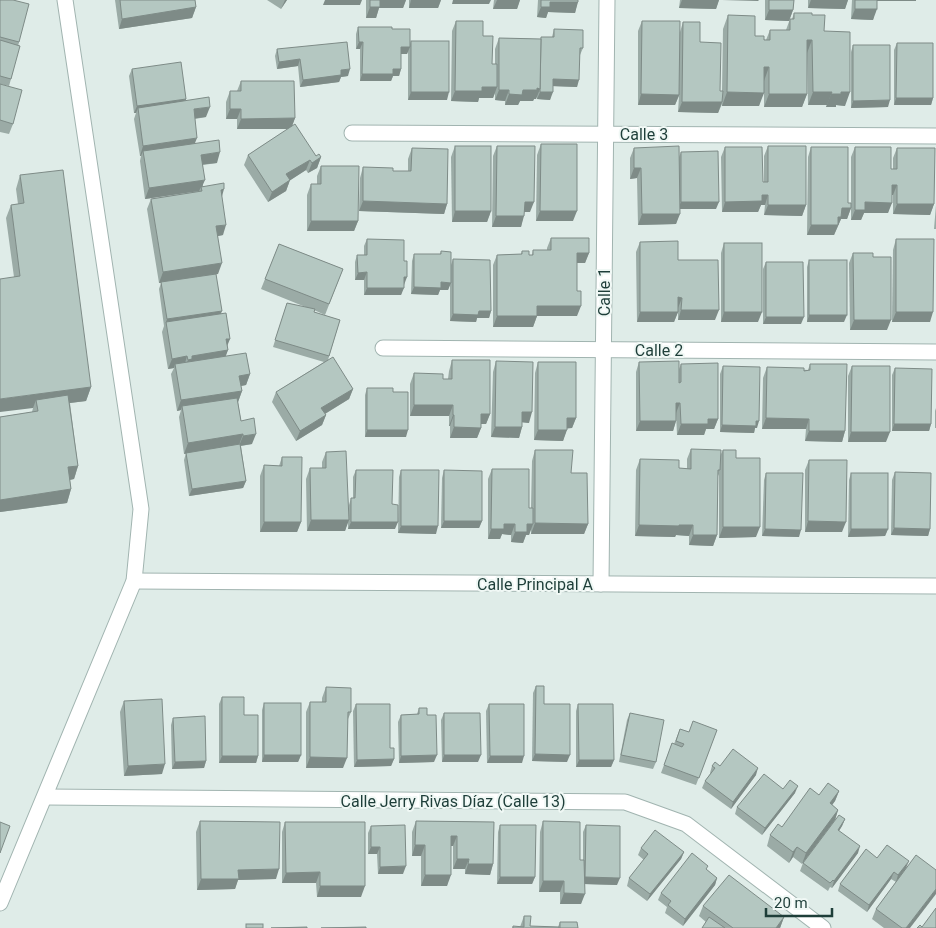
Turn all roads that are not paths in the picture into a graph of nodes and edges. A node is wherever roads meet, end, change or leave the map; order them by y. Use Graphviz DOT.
graph roads {
  1 [pos="65,0"];
  2 [pos="607,0"];
  3 [pos="352,133"];
  4 [pos="604,133"];
  5 [pos="936,136"];
  6 [pos="383,348"];
  7 [pos="603,350"];
  8 [pos="936,352"];
  9 [pos="134,580"];
  10 [pos="601,584"];
  11 [pos="936,586"];
  12 [pos="45,797"];
  13 [pos="0,903"];
  14 [pos="821,927"];
  1 -- 9 [label="street"];
  2 -- 4 [label="street, Calle 1"];
  3 -- 4 [label="street, Calle 3"];
  4 -- 5 [label="street, Calle 3"];
  4 -- 7 [label="street, Calle 1"];
  6 -- 7 [label="street, Calle 2"];
  7 -- 8 [label="street, Calle 2"];
  7 -- 10 [label="street, Calle 1"];
  9 -- 10 [label="street, Calle Principal A"];
  9 -- 12 [label="street"];
  10 -- 11 [label="street, Calle Principal A"];
  12 -- 13 [label="street"];
  12 -- 14 [label="street, Calle Jerry Rivas Díaz (Calle 13)"];
}
